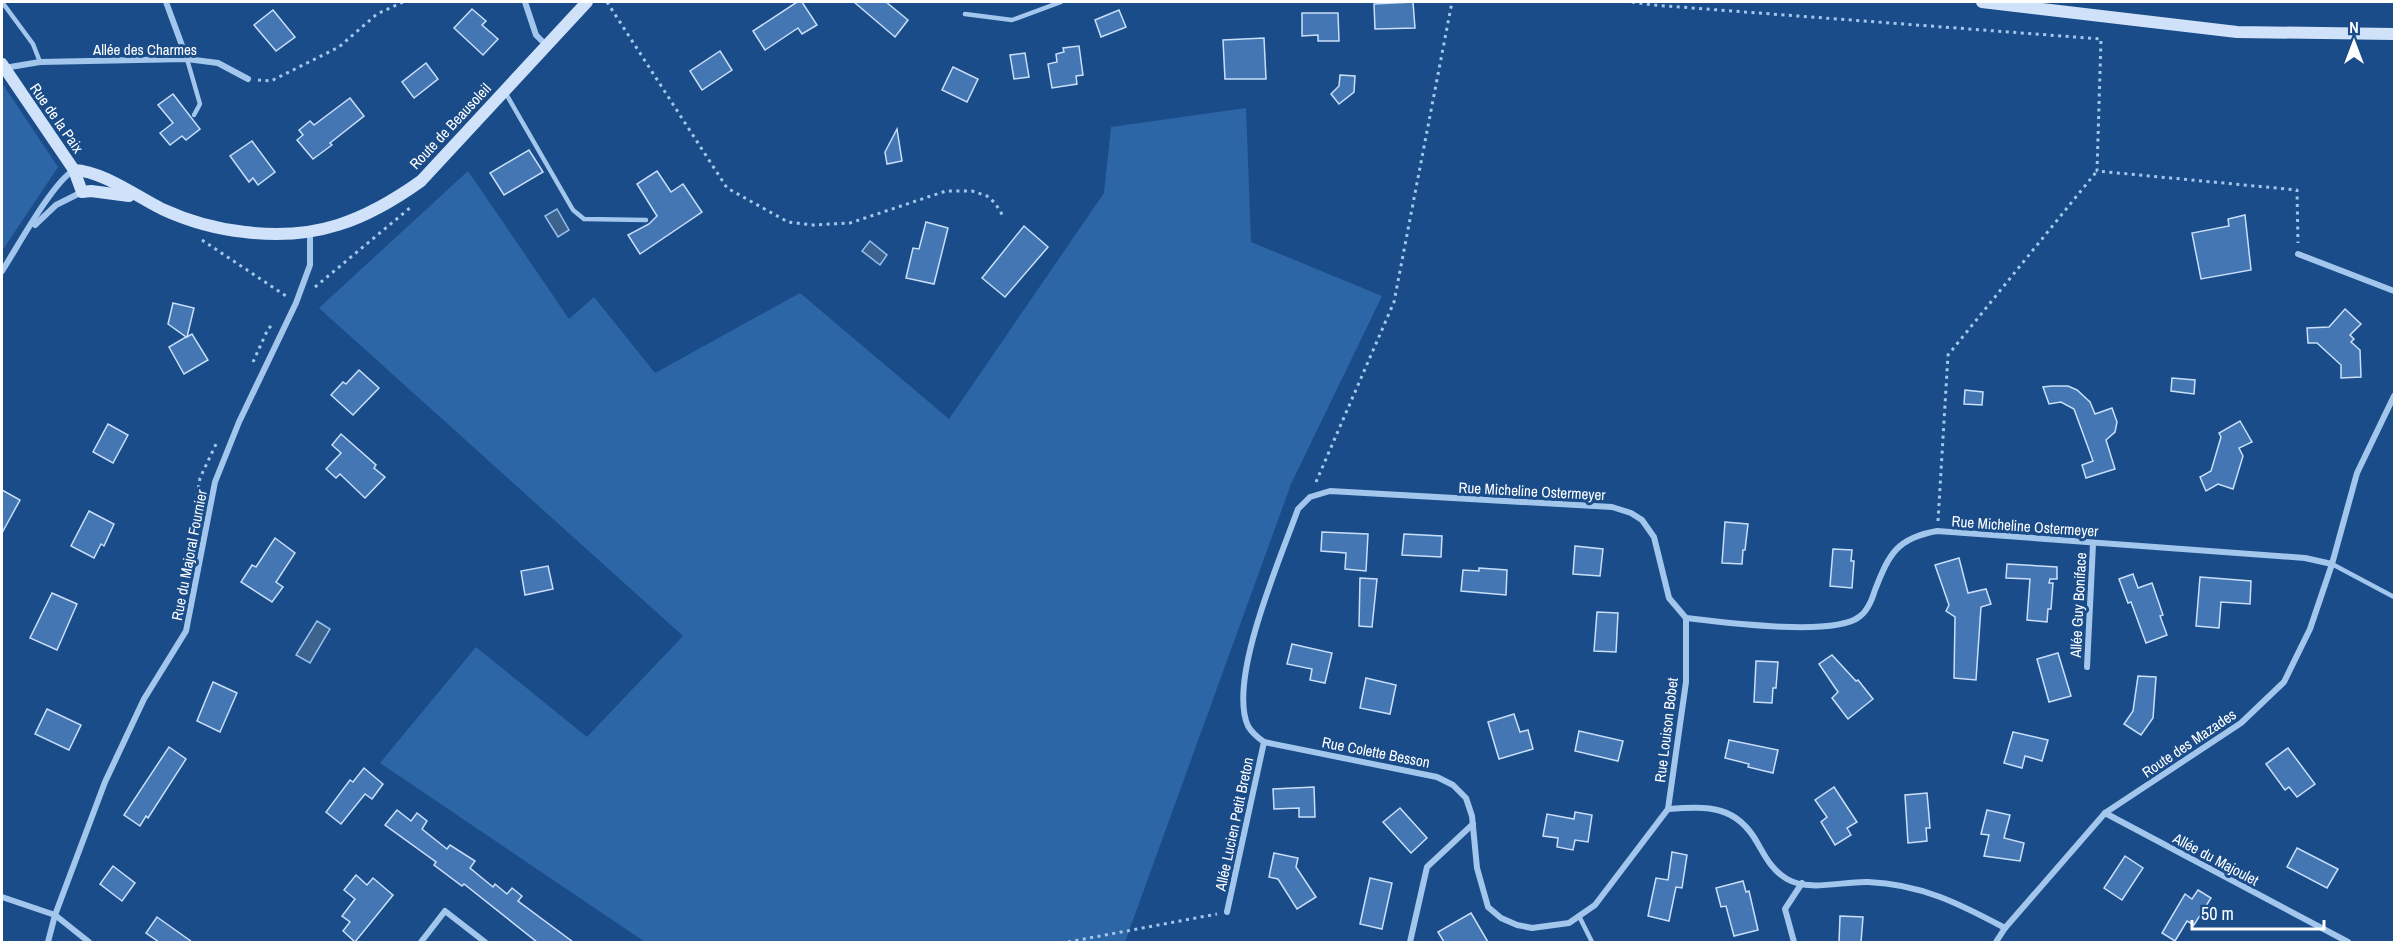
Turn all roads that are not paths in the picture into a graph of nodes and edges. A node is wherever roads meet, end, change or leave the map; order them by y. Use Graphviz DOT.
graph roads {
  1 [pos="2,2"];
  2 [pos="166,2"];
  3 [pos="525,2"];
  4 [pos="587,2"];
  5 [pos="1061,2"];
  6 [pos="1982,2"];
  7 [pos="965,14"];
  8 [pos="2394,34"];
  9 [pos="545,44"];
  10 [pos="187,59"];
  11 [pos="40,62"];
  12 [pos="3,66"];
  13 [pos="248,80"];
  14 [pos="504,90"];
  15 [pos="194,115"];
  16 [pos="74,170"];
  17 [pos="82,192"];
  18 [pos="146,201"];
  19 [pos="646,220"];
  20 [pos="310,233"];
  21 [pos="24,237"];
  22 [pos="2298,254"];
  23 [pos="2,272"];
  24 [pos="2394,291"];
  25 [pos="2394,396"];
  26 [pos="2093,544"];
  27 [pos="2332,564"];
  28 [pos="2394,597"];
  29 [pos="1686,618"];
  30 [pos="2087,667"];
  31 [pos="1264,742"];
  32 [pos="1668,809"];
  33 [pos="2105,813"];
  34 [pos="1473,824"];
  35 [pos="1802,883"];
  36 [pos="2,897"];
  37 [pos="1227,912"];
  38 [pos="55,915"];
  39 [pos="1579,916"];
  40 [pos="2005,928"];
  41 [pos="48,942"];
  42 [pos="89,942"];
  43 [pos="421,942"];
  44 [pos="485,942"];
  45 [pos="1410,942"];
  46 [pos="1592,942"];
  47 [pos="1794,942"];
  48 [pos="1996,942"];
  49 [pos="2348,942"];
  1 -- 11 [label="lane"];
  2 -- 10 [label="street"];
  3 -- 9 [label="street"];
  4 -- 9 [label="main road, Route de Beausoleil"];
  5 -- 7 [label="lane"];
  6 -- 8 [label="main road"];
  9 -- 14 [label="main road, Route de Beausoleil"];
  10 -- 11 [label="street, Allée des Charmes"];
  10 -- 13 [label="street, Allée des Charmes"];
  10 -- 15 [label="lane"];
  11 -- 12 [label="street, Allée des Charmes"];
  12 -- 16 [label="main road, Rue de la Paix"];
  14 -- 19 [label="lane"];
  14 -- 20 [label="main road, Route de Beausoleil"];
  16 -- 17 [label="main road, Rue de la Paix"];
  16 -- 18 [label="main road"];
  16 -- 21 [label="street"];
  17 -- 18 [label="main road"];
  17 -- 21 [label="street"];
  18 -- 20 [label="main road, Route de Beausoleil"];
  20 -- 38 [label="street, Rue du Majoral Fournier"];
  21 -- 23 [label="street"];
  22 -- 24 [label="street"];
  25 -- 27 [label="street, Route des Mazades"];
  26 -- 27 [label="street, Rue Micheline Ostermeyer"];
  26 -- 29 [label="street, Rue Micheline Ostermeyer"];
  26 -- 30 [label="street, Allée Guy Boniface"];
  27 -- 28 [label="lane"];
  27 -- 33 [label="street, Route des Mazades"];
  29 -- 31 [label="street, Rue Micheline Ostermeyer"];
  29 -- 32 [label="street, Rue Louison Bobet"];
  31 -- 34 [label="street, Rue Colette Besson"];
  31 -- 37 [label="street, Allée Lucien Petit Breton"];
  32 -- 35 [label="street"];
  32 -- 39 [label="street, Rue Colette Besson"];
  33 -- 40 [label="street, Route des Mazades"];
  33 -- 49 [label="street, Allée du Majoulet"];
  34 -- 39 [label="street, Rue Colette Besson"];
  34 -- 45 [label="street"];
  35 -- 40 [label="street"];
  35 -- 47 [label="street"];
  36 -- 38 [label="street"];
  38 -- 41 [label="street, Rue du Majoral Fournier"];
  38 -- 42 [label="street"];
  39 -- 46 [label="lane"];
  40 -- 48 [label="street, Route des Mazades"];
  43 -- 44 [label="street"];
}
